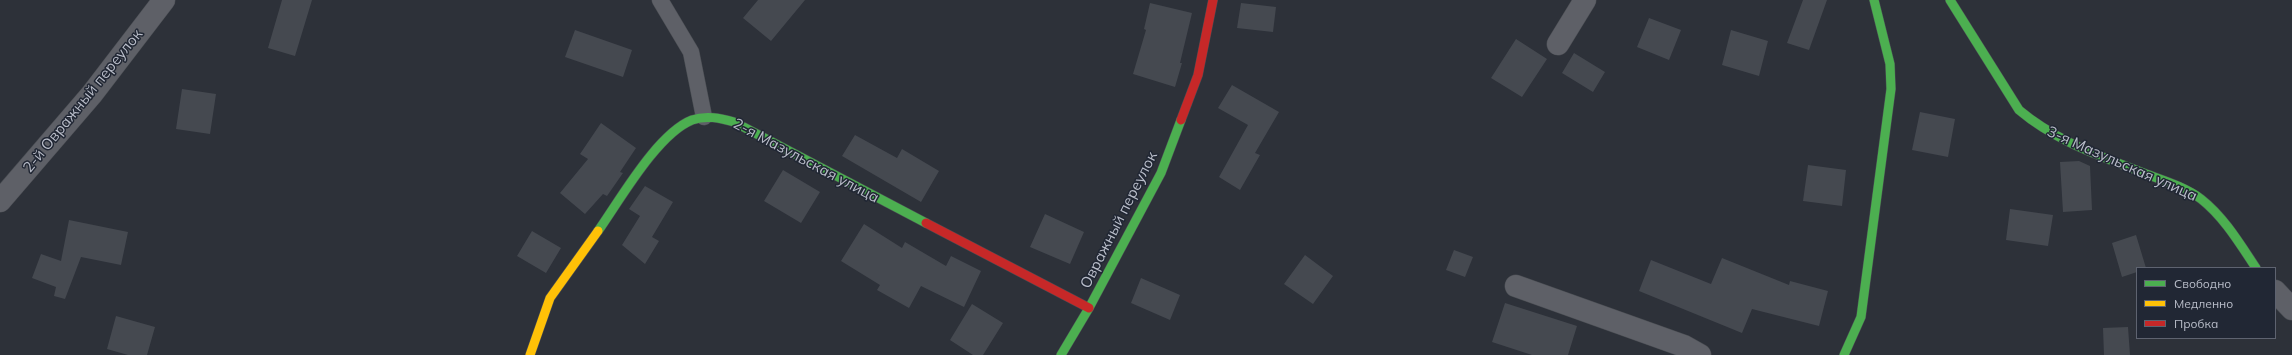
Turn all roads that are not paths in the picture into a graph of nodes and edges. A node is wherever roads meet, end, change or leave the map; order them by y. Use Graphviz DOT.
graph roads {
  1 [pos="164,0"];
  2 [pos="660,0"];
  3 [pos="1213,0"];
  4 [pos="1585,0"];
  5 [pos="1874,0"];
  6 [pos="1950,0"];
  7 [pos="1558,44"];
  8 [pos="704,117"];
  9 [pos="0,202"];
  10 [pos="2255,267"];
  11 [pos="1516,286"];
  12 [pos="2276,293"];
  13 [pos="1089,308"];
  14 [pos="2292,309"];
  15 [pos="530,355"];
  16 [pos="1061,355"];
  17 [pos="1700,355"];
  18 [pos="1844,355"];
  1 -- 9 [label="street, 2-й Овражный переулок"];
  2 -- 8 [label="lane"];
  3 -- 13 [label="street, Овражный переулок"];
  4 -- 7 [label="street"];
  5 -- 18 [label="street"];
  6 -- 10 [label="street, 3-я Мазульская улица"];
  8 -- 13 [label="street, 2-я Мазульская улица"];
  8 -- 15 [label="street, 2-я Мазульская улица"];
  11 -- 17 [label="street"];
  12 -- 14 [label="street"];
  13 -- 16 [label="street, Овражный переулок"];
}
